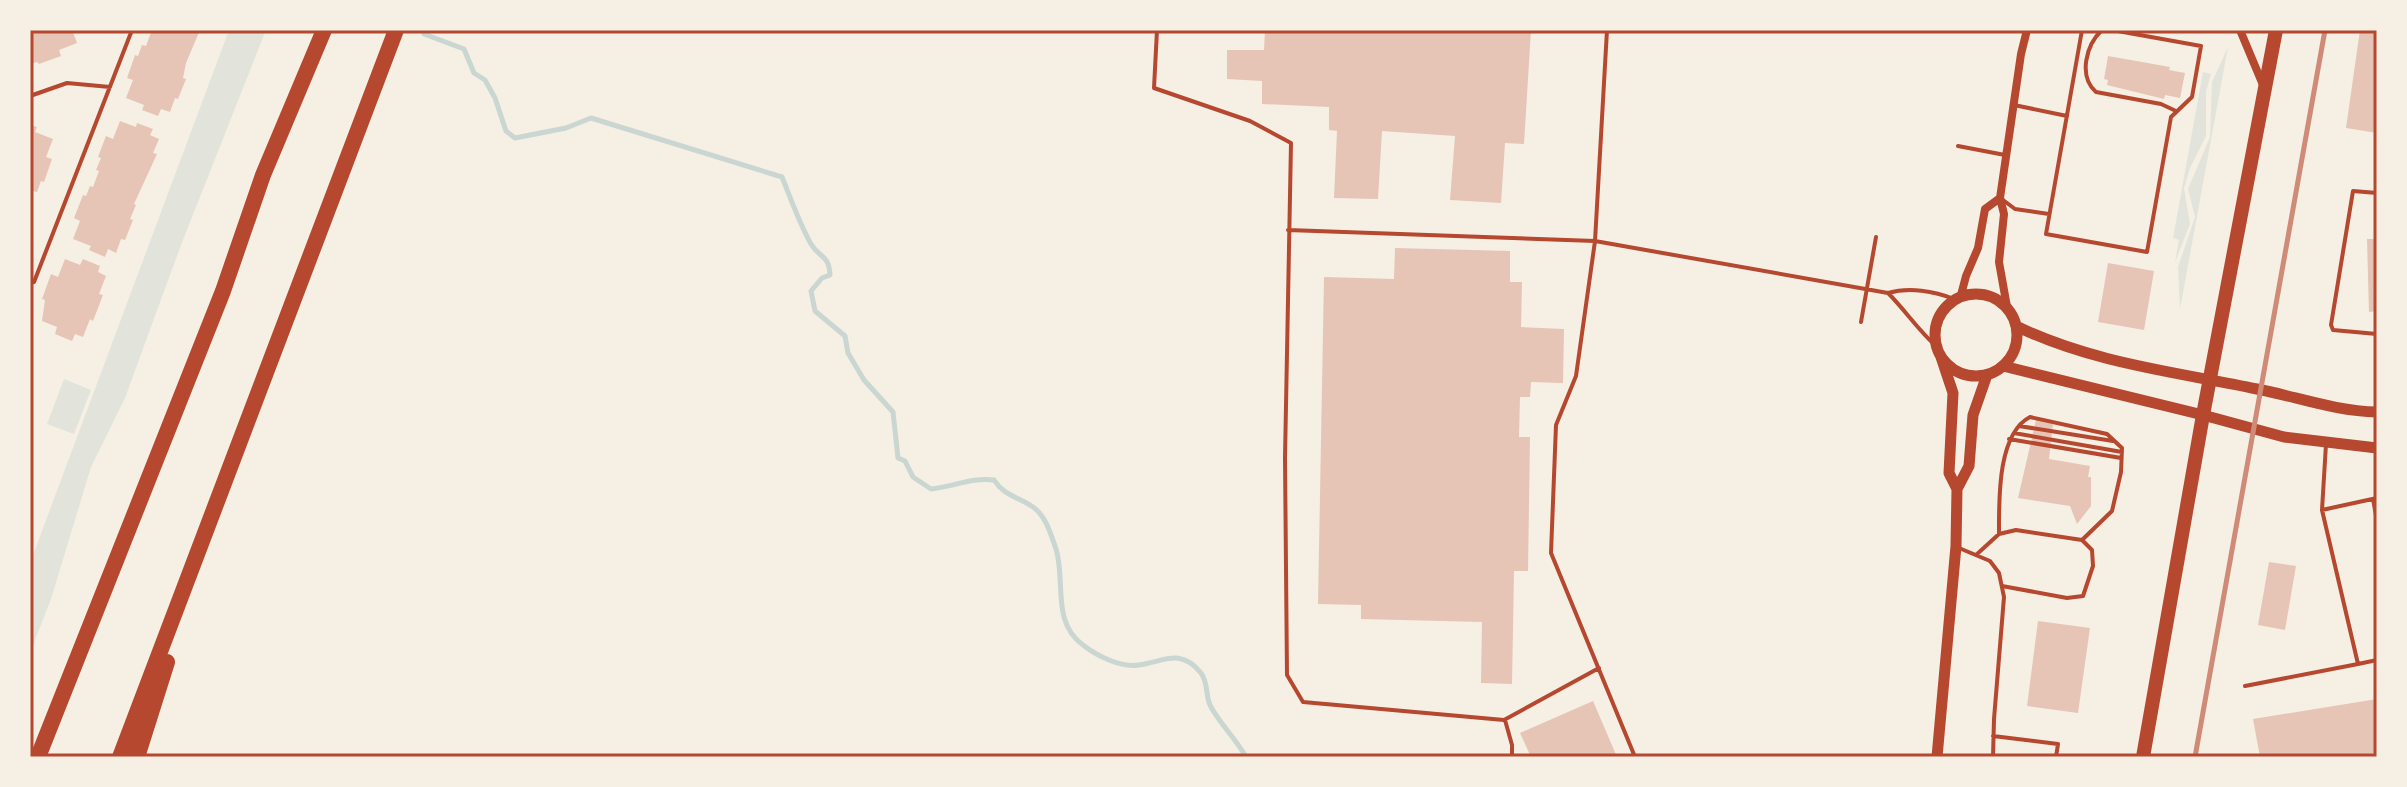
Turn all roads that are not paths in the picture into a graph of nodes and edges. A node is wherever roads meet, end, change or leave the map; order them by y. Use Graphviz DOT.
graph roads {
  1 [pos="132,30"];
  2 [pos="324,30"];
  3 [pos="396,30"];
  4 [pos="1157,30"];
  5 [pos="1607,30"];
  6 [pos="2027,30"];
  7 [pos="2082,30"];
  8 [pos="2102,30"];
  9 [pos="2112,30"];
  10 [pos="2240,30"];
  11 [pos="2276,30"];
  12 [pos="2139,32"];
  13 [pos="110,87"];
  14 [pos="2264,89"];
  15 [pos="30,96"];
  16 [pos="2014,105"];
  17 [pos="2176,111"];
  18 [pos="2067,116"];
  19 [pos="1958,146"];
  20 [pos="2005,155"];
  21 [pos="2377,193"];
  22 [pos="2000,198"];
  23 [pos="2049,214"];
  24 [pos="1288,230"];
  25 [pos="1876,237"];
  26 [pos="1595,241"];
  27 [pos="30,283"];
  28 [pos="1867,288"];
  29 [pos="1888,293"];
  30 [pos="1958,297"];
  31 [pos="2007,307"];
  32 [pos="1861,322"];
  33 [pos="2016,326"];
  34 [pos="2377,334"];
  35 [pos="1938,352"];
  36 [pos="2003,366"];
  37 [pos="1987,375"];
  38 [pos="2209,379"];
  39 [pos="2377,412"];
  40 [pos="2203,415"];
  41 [pos="2018,426"];
  42 [pos="2011,436"];
  43 [pos="2115,441"];
  44 [pos="2326,444"];
  45 [pos="2377,448"];
  46 [pos="2122,455"];
  47 [pos="1957,489"];
  48 [pos="2375,498"];
  49 [pos="215,503"];
  50 [pos="2322,510"];
  51 [pos="2377,521"];
  52 [pos="1999,534"];
  53 [pos="2082,540"];
  54 [pos="1956,546"];
  55 [pos="1976,555"];
  56 [pos="2002,586"];
  57 [pos="2377,660"];
  58 [pos="2358,664"];
  59 [pos="1599,668"];
  60 [pos="2245,686"];
  61 [pos="1504,720"];
  62 [pos="1993,736"];
  63 [pos="41,749"];
  64 [pos="30,756"];
  65 [pos="120,757"];
  66 [pos="137,757"];
  67 [pos="1512,757"];
  68 [pos="1635,757"];
  69 [pos="1937,757"];
  70 [pos="1993,757"];
  71 [pos="2056,757"];
  72 [pos="2143,757"];
  1 -- 13 [label="lane"];
  2 -- 63 [label="highway"];
  3 -- 49 [label="highway"];
  4 -- 24 [label="lane"];
  5 -- 26 [label="lane"];
  6 -- 16 [label="street"];
  7 -- 18 [label="lane"];
  8 -- 17 [label="lane"];
  9 -- 12 [label="lane"];
  10 -- 14 [label="street"];
  11 -- 14 [label="main road"];
  12 -- 17 [label="lane"];
  13 -- 15 [label="lane"];
  13 -- 27 [label="lane"];
  14 -- 38 [label="main road"];
  16 -- 18 [label="lane"];
  16 -- 20 [label="street"];
  17 -- 23 [label="lane"];
  18 -- 23 [label="lane"];
  19 -- 20 [label="lane"];
  20 -- 22 [label="street"];
  21 -- 34 [label="lane"];
  22 -- 23 [label="lane"];
  22 -- 30 [label="street"];
  22 -- 31 [label="street"];
  24 -- 26 [label="lane"];
  24 -- 61 [label="lane"];
  25 -- 28 [label="lane"];
  26 -- 28 [label="lane"];
  26 -- 59 [label="lane"];
  28 -- 29 [label="lane"];
  28 -- 32 [label="lane"];
  29 -- 30 [label="lane"];
  29 -- 35 [label="lane"];
  30 -- 31 [label="street"];
  30 -- 35 [label="street"];
  31 -- 33 [label="street"];
  33 -- 36 [label="street"];
  33 -- 38 [label="street"];
  35 -- 37 [label="street"];
  35 -- 47 [label="street"];
  36 -- 37 [label="street"];
  36 -- 40 [label="street"];
  37 -- 47 [label="street"];
  38 -- 39 [label="street"];
  38 -- 40 [label="main road"];
  40 -- 44 [label="street"];
  40 -- 72 [label="main road"];
  41 -- 42 [label="lane"];
  41 -- 43 [label="lane"];
  41 -- 43 [label="lane"];
  42 -- 46 [label="lane"];
  42 -- 52 [label="lane"];
  43 -- 46 [label="lane"];
  44 -- 45 [label="street"];
  44 -- 50 [label="lane"];
  46 -- 53 [label="lane"];
  47 -- 54 [label="street"];
  48 -- 50 [label="lane"];
  48 -- 51 [label="lane"];
  49 -- 65 [label="highway"];
  49 -- 66 [label="highway"];
  50 -- 58 [label="lane"];
  52 -- 53 [label="lane"];
  52 -- 55 [label="lane"];
  53 -- 56 [label="lane"];
  54 -- 55 [label="lane"];
  54 -- 69 [label="street"];
  55 -- 56 [label="lane"];
  56 -- 62 [label="lane"];
  57 -- 58 [label="lane"];
  58 -- 60 [label="lane"];
  59 -- 61 [label="lane"];
  59 -- 68 [label="lane"];
  61 -- 67 [label="lane"];
  62 -- 70 [label="lane"];
  62 -- 71 [label="lane"];
  63 -- 64 [label="highway"];
}
